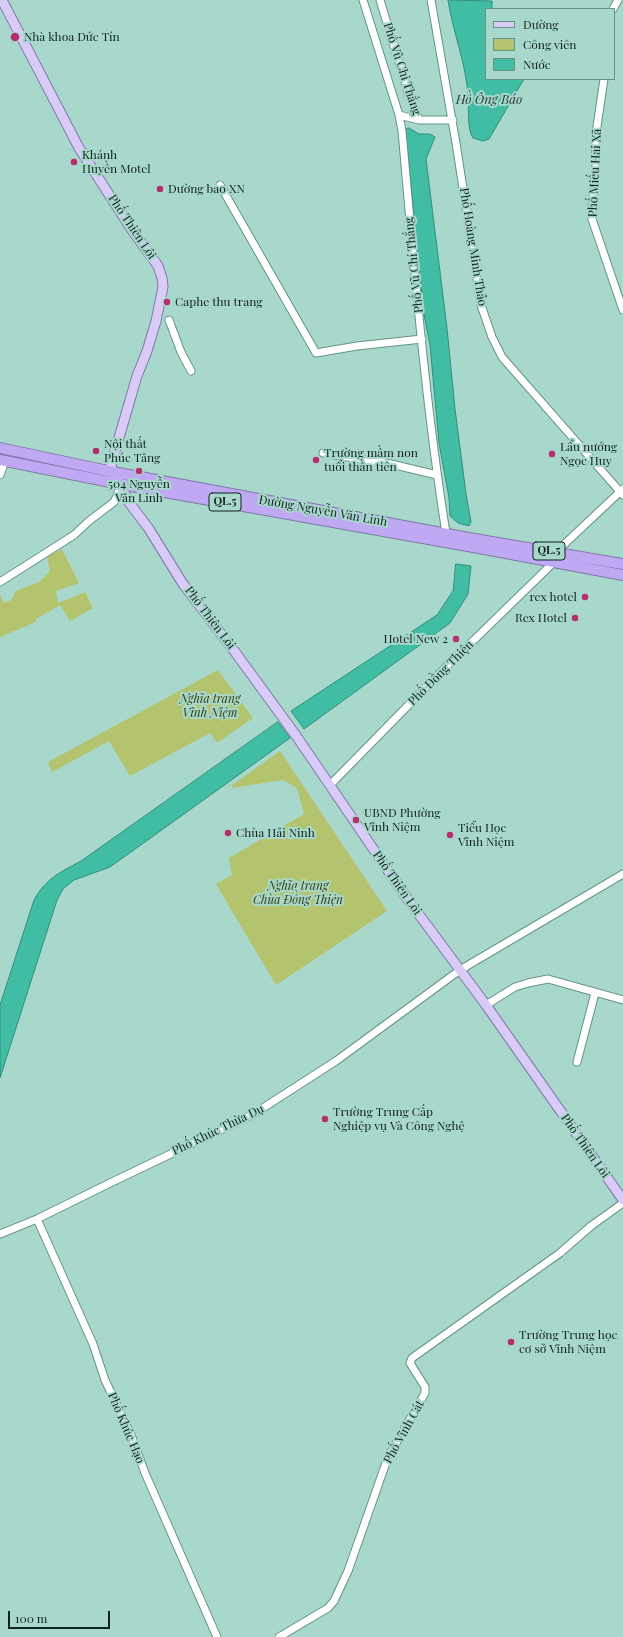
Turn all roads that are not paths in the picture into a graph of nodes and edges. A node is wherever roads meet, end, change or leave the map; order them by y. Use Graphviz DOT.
graph roads {
  1 [pos="2,0"];
  2 [pos="364,0"];
  3 [pos="380,0"];
  4 [pos="431,0"];
  5 [pos="604,80"];
  6 [pos="399,115"];
  7 [pos="420,120"];
  8 [pos="453,120"];
  9 [pos="220,185"];
  10 [pos="623,310"];
  11 [pos="168,320"];
  12 [pos="422,340"];
  13 [pos="191,371"];
  14 [pos="0,448"];
  15 [pos="323,453"];
  16 [pos="2,460"];
  17 [pos="113,472"];
  18 [pos="0,475"];
  19 [pos="437,475"];
  20 [pos="120,484"];
  21 [pos="622,492"];
  22 [pos="448,538"];
  23 [pos="476,543"];
  24 [pos="556,552"];
  25 [pos="554,563"];
  26 [pos="623,564"];
  27 [pos="623,576"];
  28 [pos="0,582"];
  29 [pos="330,785"];
  30 [pos="623,874"];
  31 [pos="460,970"];
  32 [pos="595,993"];
  33 [pos="623,1000"];
  34 [pos="486,1006"];
  35 [pos="577,1062"];
  36 [pos="623,1200"];
  37 [pos="623,1203"];
  38 [pos="37,1219"];
  39 [pos="0,1234"];
  40 [pos="217,1637"];
  41 [pos="279,1637"];
  1 -- 17 [label="main road, Phố Thiên Lôi"];
  2 -- 6 [label="street, Phố Vũ Chí Thắng"];
  3 -- 7 [label="street, Phố Vũ Chi Thắng"];
  4 -- 8 [label="street, Phố Hoàng Minh Thảo"];
  5 -- 10 [label="street, Phố Miếu Hai Xã"];
  6 -- 7 [label="street, Phố Vũ Chi Thắng"];
  6 -- 12 [label="street, Phố Vũ Chí Thắng"];
  7 -- 8 [label="street"];
  8 -- 21 [label="street, Phố Hoàng Minh Thảo"];
  9 -- 12 [label="street"];
  11 -- 13 [label="street"];
  12 -- 19 [label="street, Phố Vũ Chí Thắng"];
  14 -- 17 [label="highway, Đường Nguyễn Văn Linh / QL.5"];
  15 -- 19 [label="street"];
  16 -- 18 [label="street"];
  16 -- 20 [label="highway, Đường Nguyễn Văn Linh / QL.5"];
  17 -- 20 [label="main road, Phố Thiên Lôi"];
  17 -- 22 [label="highway, Đường Nguyễn Văn Linh / QL.5"];
  19 -- 22 [label="street, Phố Vũ Chí Thắng"];
  20 -- 22 [label="highway, Đường Nguyễn Văn Linh / QL.5"];
  20 -- 28 [label="street"];
  20 -- 29 [label="main road, Phố Thiên Lôi"];
  21 -- 24 [label="street"];
  22 -- 23 [label="highway, Đường Nguyễn Văn Linh / QL.5"];
  23 -- 24 [label="highway, Đường Nguyễn Văn Linh / QL.5"];
  23 -- 25 [label="highway, Đường Nguyễn Văn Linh / QL.5"];
  24 -- 26 [label="highway, Đường Nguyễn Văn Linh / QL.5"];
  25 -- 27 [label="highway, Đường Nguyễn Văn Linh / QL.5"];
  25 -- 29 [label="street, Phố Đồng Thiện"];
  29 -- 31 [label="main road, Phố Thiên Lôi"];
  30 -- 31 [label="street, Phố Khúc Thừa Dụ"];
  31 -- 34 [label="main road, Phố Thiên Lôi"];
  31 -- 38 [label="street, Phố Khúc Thừa Dụ"];
  32 -- 33 [label="street"];
  32 -- 34 [label="street"];
  32 -- 35 [label="street"];
  34 -- 36 [label="main road, Phố Thiên Lôi"];
  37 -- 41 [label="street, Phố Vĩnh Cát"];
  38 -- 39 [label="street, Phố Khúc Thừa Dụ"];
  38 -- 40 [label="street, Phố Khúc Hạo"];
}
